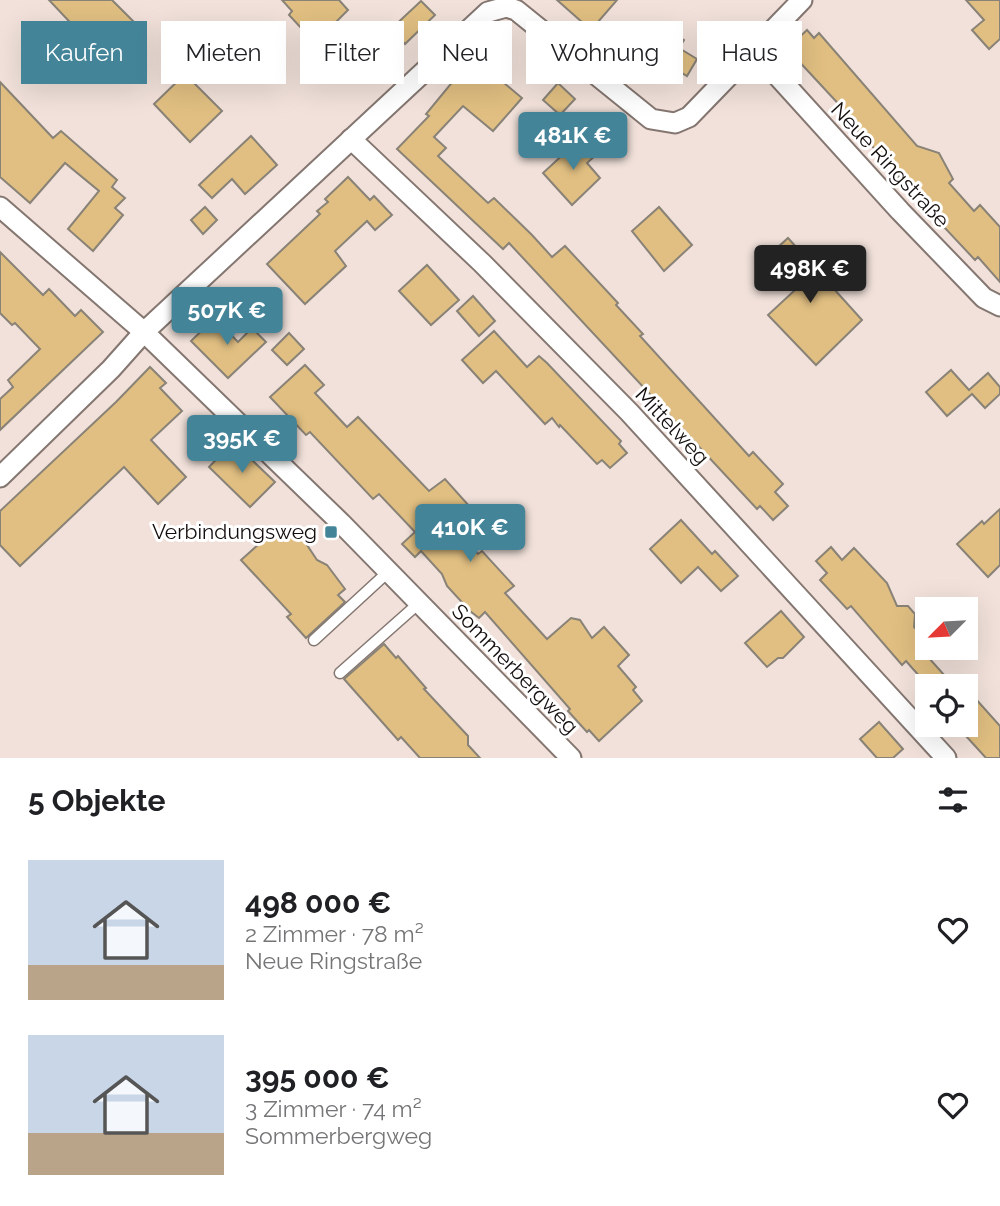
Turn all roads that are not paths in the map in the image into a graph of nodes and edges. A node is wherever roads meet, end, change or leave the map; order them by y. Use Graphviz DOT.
graph roads {
  1 [pos="802,0"];
  2 [pos="508,3"];
  3 [pos="781,21"];
  4 [pos="720,84"];
  5 [pos="785,84"];
  6 [pos="351,139"];
  7 [pos="0,207"];
  8 [pos="1000,306"];
  9 [pos="144,332"];
  10 [pos="0,477"];
  11 [pos="388,572"];
  12 [pos="419,603"];
  13 [pos="314,640"];
  14 [pos="340,673"];
  15 [pos="571,758"];
  16 [pos="946,758"];
  1 -- 3 [label="street"];
  2 -- 4 [label="street"];
  2 -- 6 [label="street"];
  5 -- 8 [label="street, Neue Ringstraße"];
  6 -- 9 [label="street"];
  6 -- 16 [label="street, Mittelweg"];
  7 -- 9 [label="street, Sommerbergweg"];
  9 -- 10 [label="street"];
  9 -- 11 [label="street, Sommerbergweg"];
  11 -- 12 [label="street, Sommerbergweg"];
  11 -- 13 [label="lane"];
  12 -- 14 [label="lane"];
  12 -- 15 [label="street, Sommerbergweg"];
}
